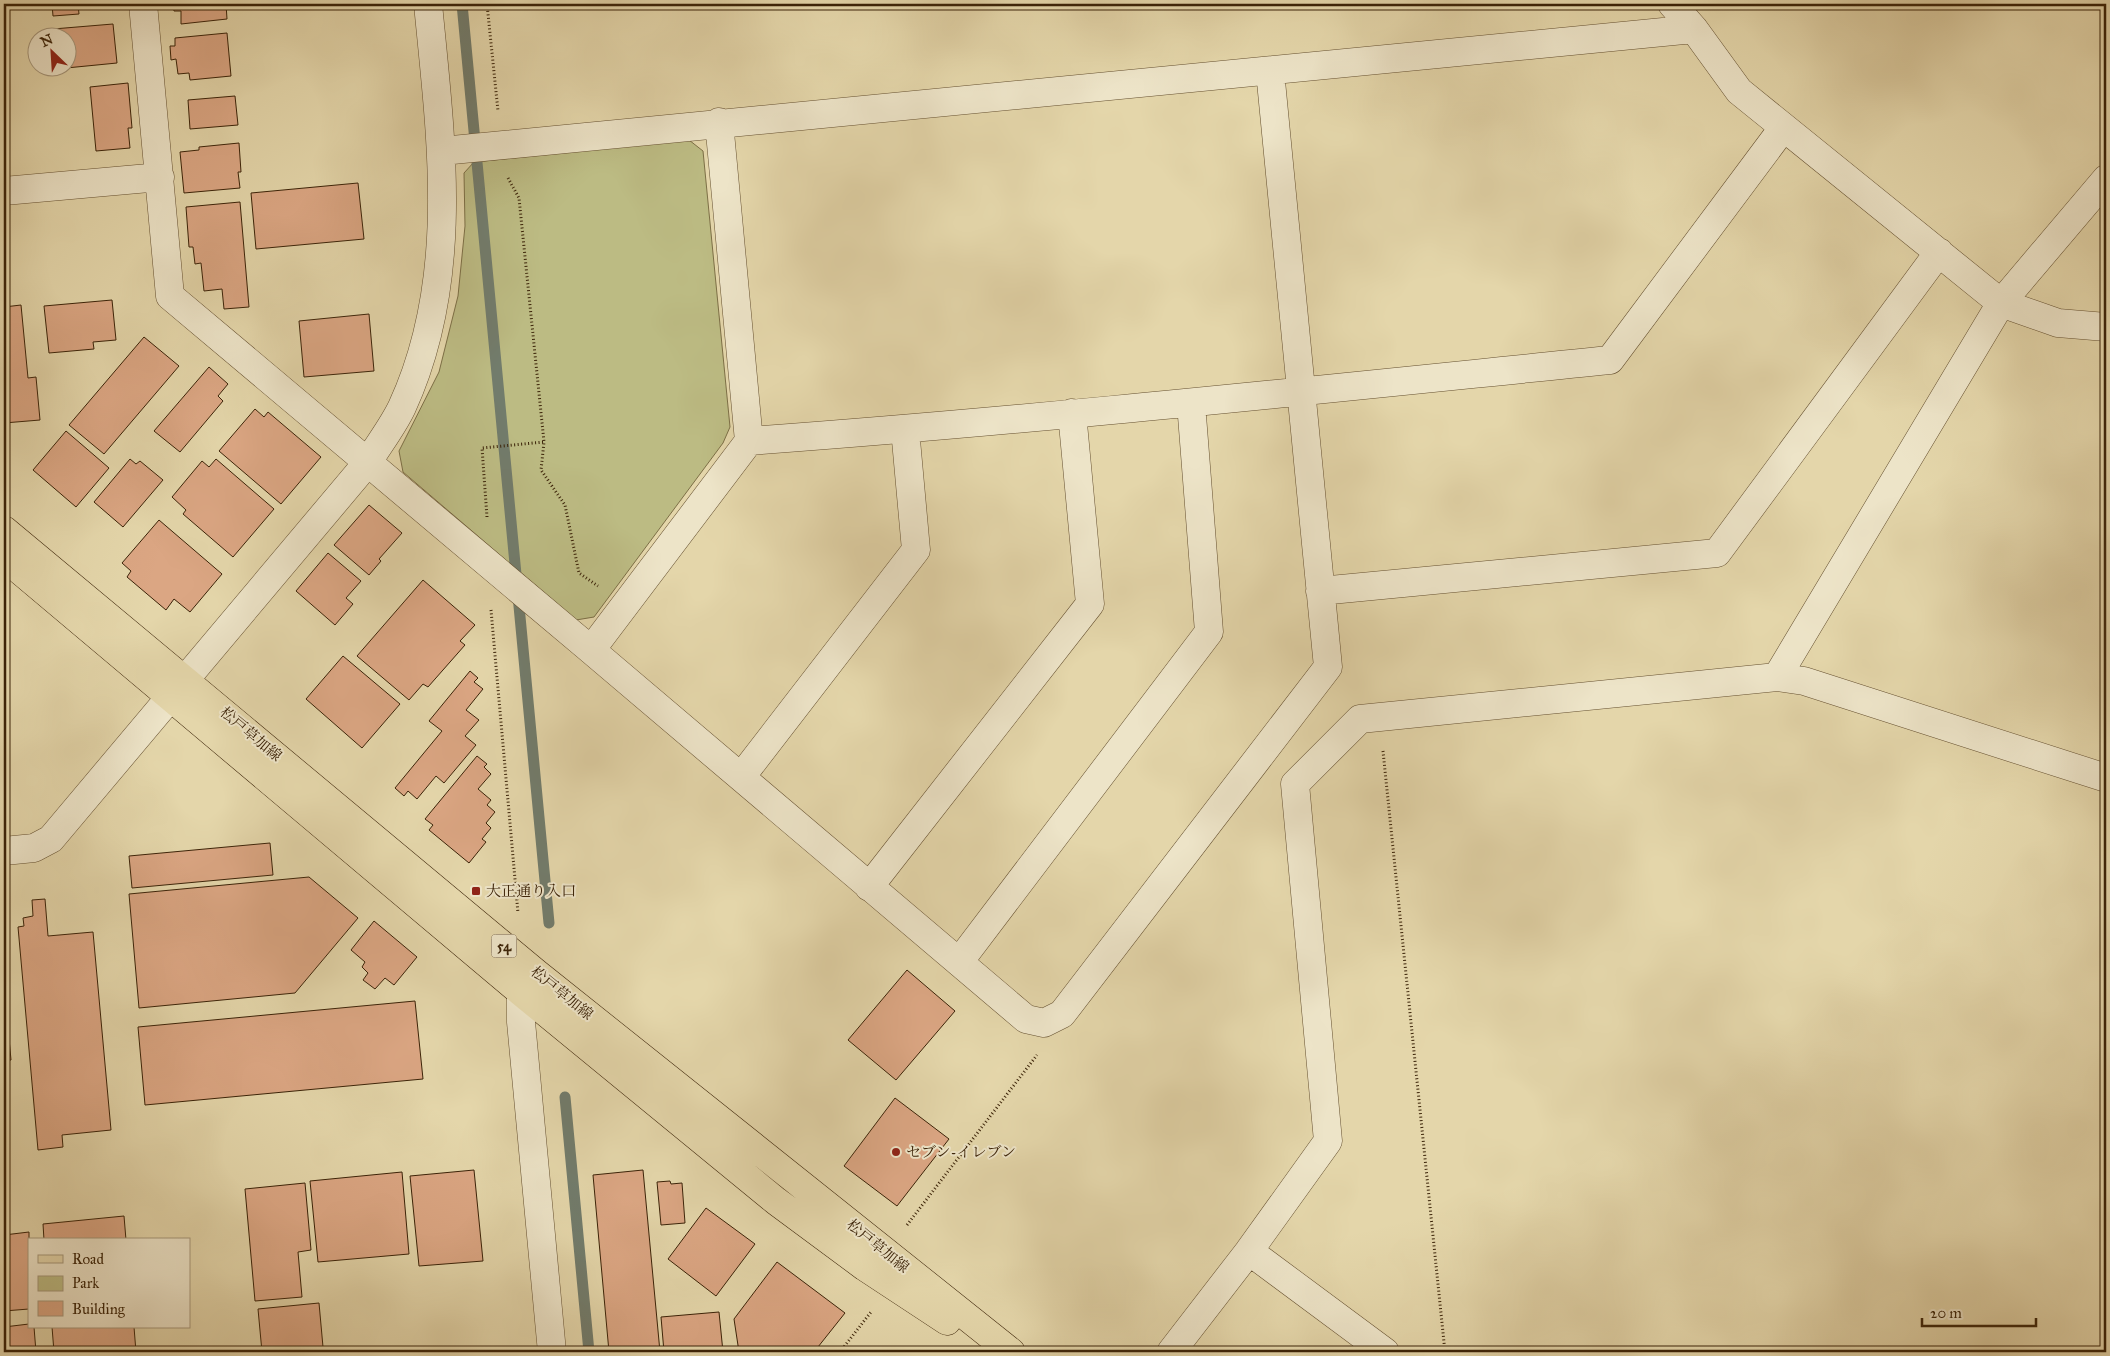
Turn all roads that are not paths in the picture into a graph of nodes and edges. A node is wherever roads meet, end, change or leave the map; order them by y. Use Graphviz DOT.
graph roads {
  1 [pos="143,4"];
  2 [pos="428,4"];
  3 [pos="1672,4"];
  4 [pos="1694,29"];
  5 [pos="1270,71"];
  6 [pos="718,122"];
  7 [pos="1783,128"];
  8 [pos="451,150"];
  9 [pos="160,177"];
  10 [pos="2106,179"];
  11 [pos="4,191"];
  12 [pos="1939,252"];
  13 [pos="2002,303"];
  14 [pos="2106,327"];
  15 [pos="1303,391"];
  16 [pos="1191,403"];
  17 [pos="1072,413"];
  18 [pos="906,429"];
  19 [pos="749,441"];
  20 [pos="368,462"];
  21 [pos="4,530"];
  22 [pos="4,557"];
  23 [pos="1320,591"];
  24 [pos="591,650"];
  25 [pos="1777,677"];
  26 [pos="178,688"];
  27 [pos="742,777"];
  28 [pos="2106,778"];
  29 [pos="4,851"];
  30 [pos="869,887"];
  31 [pos="959,962"];
  32 [pos="529,983"];
  33 [pos="1249,1251"];
  34 [pos="552,1352"];
  35 [pos="994,1352"];
  36 [pos="1012,1352"];
  37 [pos="1171,1352"];
  38 [pos="1386,1352"];
  1 -- 9 [label="street"];
  2 -- 8 [label="street"];
  3 -- 4 [label="street"];
  4 -- 5 [label="street"];
  4 -- 7 [label="street"];
  5 -- 6 [label="street"];
  5 -- 15 [label="street"];
  6 -- 8 [label="street"];
  6 -- 19 [label="street"];
  7 -- 12 [label="street"];
  7 -- 15 [label="street"];
  8 -- 20 [label="street"];
  9 -- 11 [label="street"];
  9 -- 20 [label="street"];
  10 -- 13 [label="street"];
  12 -- 13 [label="street"];
  12 -- 23 [label="street"];
  13 -- 14 [label="street"];
  13 -- 25 [label="street"];
  15 -- 16 [label="street"];
  15 -- 23 [label="street"];
  16 -- 17 [label="street"];
  16 -- 31 [label="street"];
  17 -- 18 [label="street"];
  17 -- 30 [label="street"];
  18 -- 19 [label="street"];
  18 -- 27 [label="street"];
  19 -- 24 [label="street"];
  20 -- 24 [label="street"];
  20 -- 26 [label="street"];
  21 -- 26 [label="main road, 松戸草加線 / 54"];
  22 -- 26 [label="main road, 松戸草加線 / 54"];
  23 -- 31 [label="street"];
  24 -- 27 [label="street"];
  25 -- 28 [label="street"];
  25 -- 33 [label="street"];
  26 -- 29 [label="street"];
  26 -- 32 [label="main road, 松戸草加線 / 54"];
  27 -- 30 [label="street"];
  30 -- 31 [label="street"];
  32 -- 34 [label="street"];
  32 -- 35 [label="main road, 松戸草加線 / 54"];
  32 -- 36 [label="main road, 松戸草加線 / 54"];
  33 -- 37 [label="street"];
  33 -- 38 [label="street"];
}
